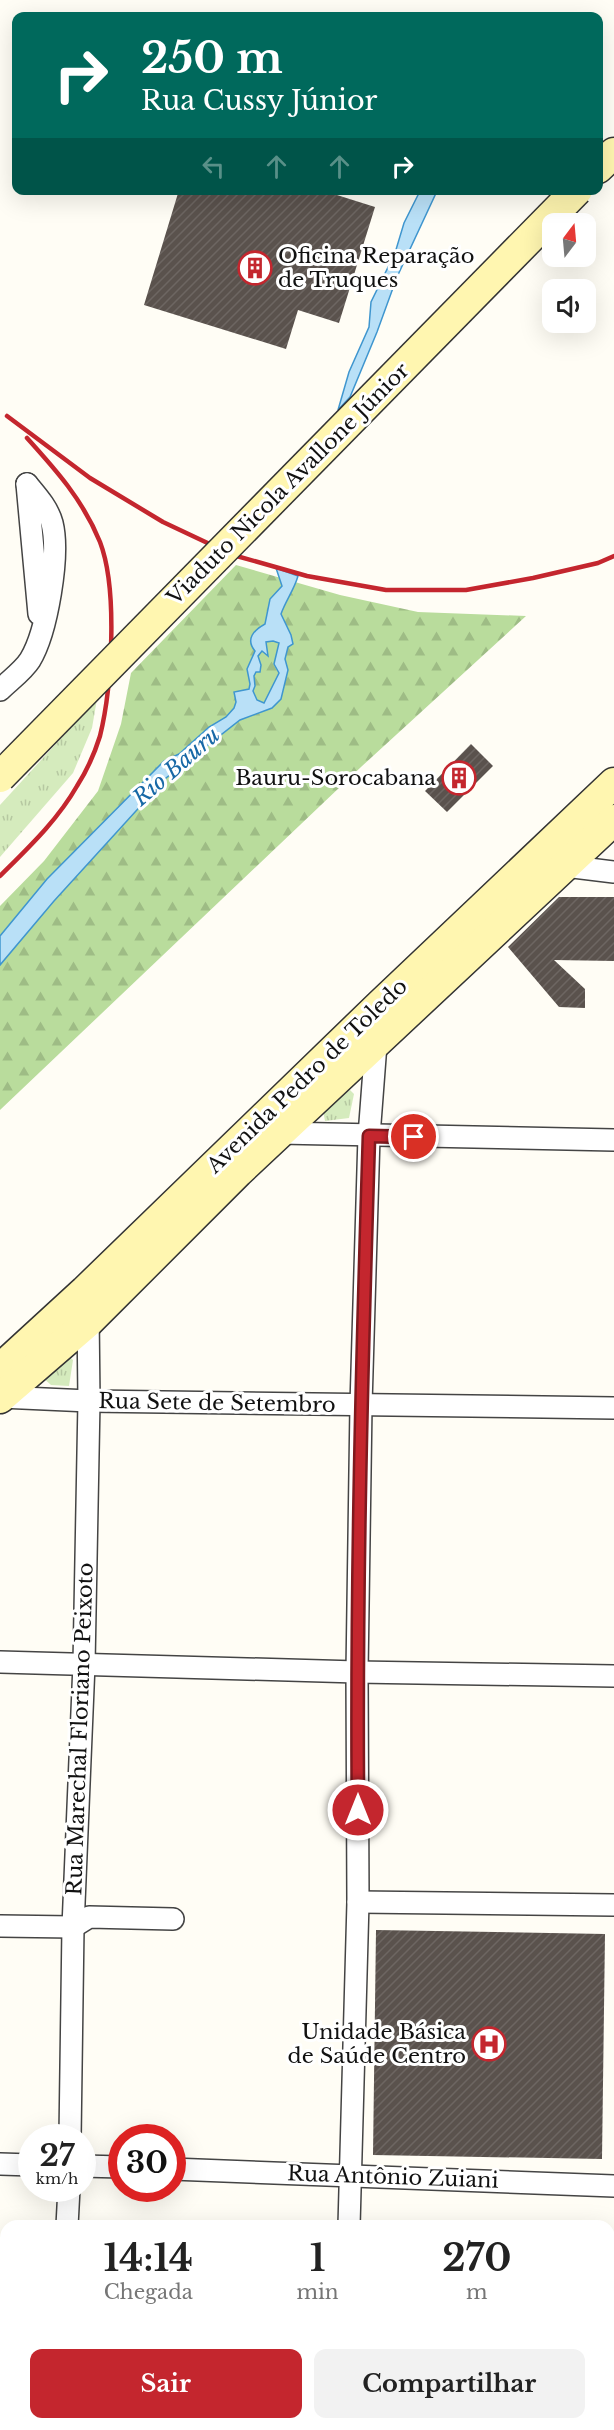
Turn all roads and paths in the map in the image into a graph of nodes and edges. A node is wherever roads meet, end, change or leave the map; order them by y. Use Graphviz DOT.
graph roads {
  1 [pos="614,153"];
  2 [pos="603,163"];
  3 [pos="572,195"];
  4 [pos="41,629"];
  5 [pos="0,690"];
  6 [pos="0,777"];
  7 [pos="614,783"];
  8 [pos="614,820"];
  9 [pos="557,854"];
  10 [pos="614,872"];
  11 [pos="376,1044"];
  12 [pos="280,1133"];
  13 [pos="369,1136"];
  14 [pos="614,1140"];
  15 [pos="231,1164"];
  16 [pos="85,1291"];
  17 [pos="89,1321"];
  18 [pos="0,1369"];
  19 [pos="0,1397"];
  20 [pos="89,1401"];
  21 [pos="361,1404"];
  22 [pos="614,1408"];
  23 [pos="0,1662"];
  24 [pos="84,1664"];
  25 [pos="357,1672"];
  26 [pos="614,1676"];
  27 [pos="358,1902"];
  28 [pos="614,1905"];
  29 [pos="172,1919"];
  30 [pos="0,1926"];
  31 [pos="73,1927"];
  32 [pos="70,2124"];
  33 [pos="0,2164"];
  34 [pos="18,2165"];
  35 [pos="186,2169"];
  36 [pos="349,2175"];
  37 [pos="614,2187"];
  38 [pos="68,2202"];
  39 [pos="67,2220"];
  40 [pos="349,2220"];
  1 -- 2 [label="main road"];
  3 -- 6 [label="main road, Viaduto Nicola Avallone Júnior, bridge"];
  4 -- 4 [label="street"];
  4 -- 5 [label="street"];
  7 -- 9 [label="main road, Avenida Pedro de Toledo"];
  8 -- 9 [label="main road, Avenida Pedro de Toledo"];
  9 -- 10 [label="street"];
  9 -- 11 [label="main road, Avenida Pedro de Toledo"];
  9 -- 15 [label="main road, Avenida Pedro de Toledo"];
  11 -- 12 [label="main road, Avenida Pedro de Toledo"];
  11 -- 13 [label="street"];
  12 -- 13 [label="street"];
  12 -- 15 [label="main road, Avenida Pedro de Toledo"];
  13 -- 14 [label="street"];
  13 -- 21 [label="street"];
  15 -- 16 [label="main road, Avenida Pedro de Toledo"];
  15 -- 17 [label="main road, Avenida Pedro de Toledo"];
  16 -- 17 [label="street, Rua Marechal Floriano Peixoto"];
  16 -- 18 [label="main road, Avenida Pedro de Toledo"];
  17 -- 19 [label="main road, Avenida Pedro de Toledo"];
  17 -- 20 [label="street, Rua Marechal Floriano Peixoto"];
  19 -- 20 [label="street, Rua Sete de Setembro"];
  20 -- 21 [label="street, Rua Sete de Setembro"];
  20 -- 24 [label="street, Rua Marechal Floriano Peixoto"];
  21 -- 22 [label="street, Rua Sete de Setembro"];
  21 -- 25 [label="street"];
  23 -- 24 [label="street"];
  24 -- 25 [label="street"];
  24 -- 31 [label="street, Rua Marechal Floriano Peixoto"];
  25 -- 26 [label="street"];
  25 -- 27 [label="street"];
  27 -- 28 [label="street"];
  27 -- 36 [label="street"];
  29 -- 31 [label="street"];
  30 -- 31 [label="street"];
  31 -- 32 [label="street, Rua Marechal Floriano Peixoto"];
  33 -- 34 [label="street"];
  35 -- 36 [label="street, Rua Antônio Zuiani"];
  36 -- 37 [label="street, Rua Antônio Zuiani"];
  36 -- 40 [label="street"];
  38 -- 39 [label="street"];
}
